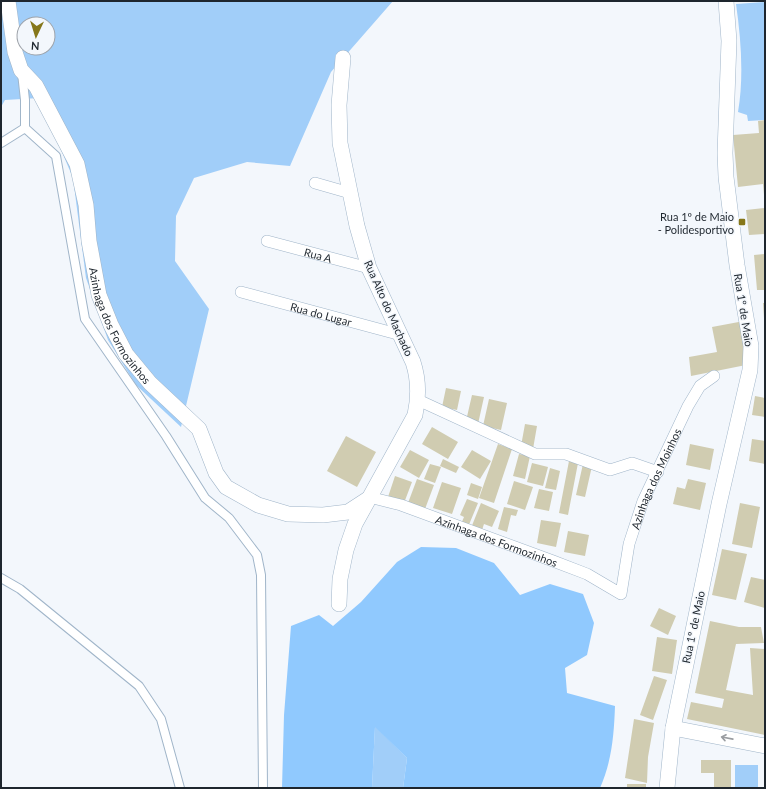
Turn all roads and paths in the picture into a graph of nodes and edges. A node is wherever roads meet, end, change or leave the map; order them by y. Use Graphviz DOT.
graph roads {
  1 [pos="8,1"];
  2 [pos="726,1"];
  3 [pos="343,58"];
  4 [pos="22,70"];
  5 [pos="25,128"];
  6 [pos="1,142"];
  7 [pos="316,183"];
  8 [pos="350,193"];
  9 [pos="267,241"];
  10 [pos="369,268"];
  11 [pos="241,292"];
  12 [pos="400,335"];
  13 [pos="714,376"];
  14 [pos="418,400"];
  15 [pos="658,472"];
  16 [pos="368,498"];
  17 [pos="1,578"];
  18 [pos="621,594"];
  19 [pos="338,604"];
  20 [pos="673,728"];
  21 [pos="765,746"];
  22 [pos="180,788"];
  23 [pos="263,788"];
  24 [pos="667,788"];
  1 -- 4 [label="street, Azinhaga dos Formozinhos"];
  2 -- 20 [label="street, Rua 1º de Maio"];
  3 -- 8 [label="street, Rua Alto do Machado"];
  4 -- 5 [label="lane"];
  4 -- 16 [label="street, Azinhaga dos Formozinhos"];
  5 -- 6 [label="lane"];
  5 -- 23 [label="lane"];
  7 -- 8 [label="street"];
  8 -- 10 [label="street, Rua Alto do Machado"];
  9 -- 10 [label="street, Rua A"];
  10 -- 12 [label="street, Rua Alto do Machado"];
  11 -- 12 [label="street, Rua do Lugar"];
  12 -- 14 [label="street, Rua Alto do Machado"];
  13 -- 15 [label="street, Azinhaga dos Moinhos"];
  14 -- 15 [label="street"];
  14 -- 16 [label="street, Rua Alto do Machado"];
  15 -- 18 [label="street, Azinhaga dos Moinhos"];
  16 -- 18 [label="street, Azinhaga dos Formozinhos"];
  16 -- 19 [label="street, Rua Alto do Machado"];
  17 -- 22 [label="lane"];
  21 -- 20 [label="street, one-way"];
  20 -- 24 [label="street, Rua 1º de Maio"];
}
